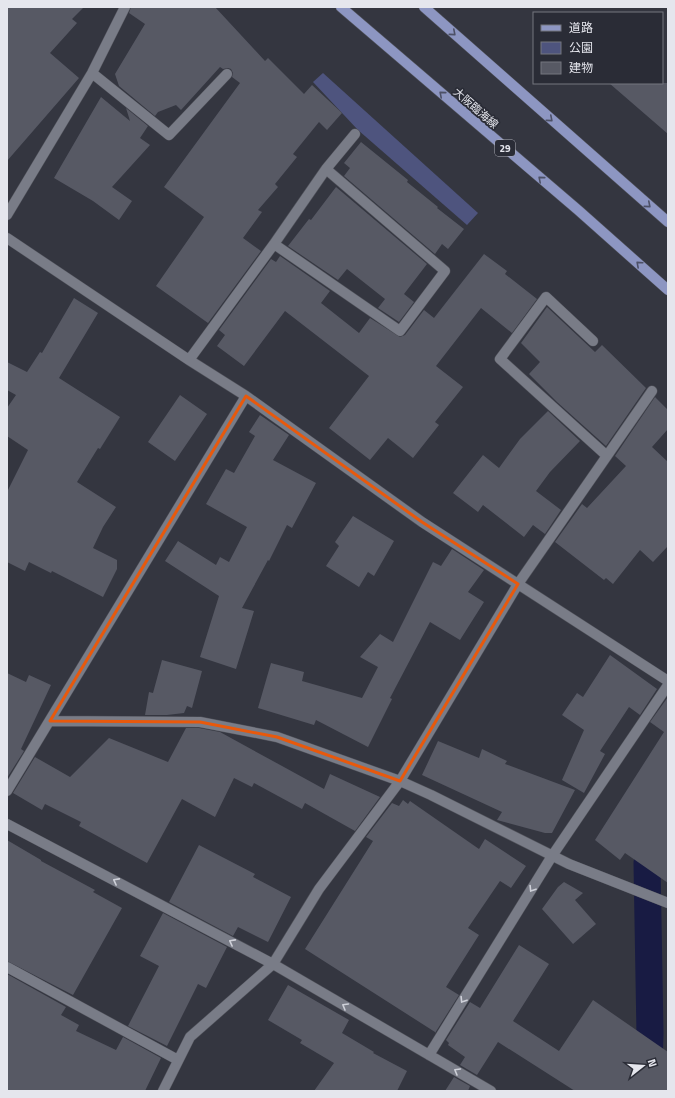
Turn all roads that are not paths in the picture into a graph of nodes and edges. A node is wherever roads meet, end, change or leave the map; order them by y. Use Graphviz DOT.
graph roads {
  1 [pos="125,7"];
  2 [pos="341,7"];
  3 [pos="424,7"];
  4 [pos="92,74"];
  5 [pos="226,74"];
  6 [pos="355,134"];
  7 [pos="326,169"];
  8 [pos="7,216"];
  9 [pos="668,222"];
  10 [pos="7,238"];
  11 [pos="274,244"];
  12 [pos="668,290"];
  13 [pos="593,341"];
  14 [pos="188,360"];
  15 [pos="652,391"];
  16 [pos="246,396"];
  17 [pos="607,456"];
  18 [pos="518,584"];
  19 [pos="668,681"];
  20 [pos="668,685"];
  21 [pos="50,721"];
  22 [pos="400,781"];
  23 [pos="7,791"];
  24 [pos="7,824"];
  25 [pos="552,856"];
  26 [pos="668,903"];
  27 [pos="273,964"];
  28 [pos="7,967"];
  29 [pos="429,1055"];
  30 [pos="178,1060"];
  31 [pos="163,1091"];
  32 [pos="491,1091"];
  1 -- 4 [label="street"];
  12 -- 2 [label="main road, 大阪臨海線 / 29, one-way"];
  3 -- 9 [label="main road, one-way"];
  4 -- 5 [label="street"];
  4 -- 8 [label="street"];
  6 -- 7 [label="street"];
  7 -- 11 [label="street"];
  7 -- 11 [label="street"];
  10 -- 14 [label="street"];
  11 -- 14 [label="street"];
  13 -- 17 [label="street"];
  14 -- 16 [label="street"];
  15 -- 17 [label="street"];
  16 -- 18 [label="street"];
  16 -- 21 [label="street"];
  17 -- 18 [label="street"];
  18 -- 19 [label="street"];
  18 -- 22 [label="street"];
  20 -- 25 [label="street"];
  21 -- 22 [label="street"];
  21 -- 23 [label="street"];
  22 -- 25 [label="street"];
  22 -- 27 [label="street"];
  27 -- 24 [label="street, one-way"];
  25 -- 26 [label="street"];
  25 -- 29 [label="street, one-way"];
  29 -- 27 [label="street, one-way"];
  27 -- 30 [label="street"];
  28 -- 30 [label="street"];
  32 -- 29 [label="street, one-way"];
  30 -- 31 [label="street"];
}
